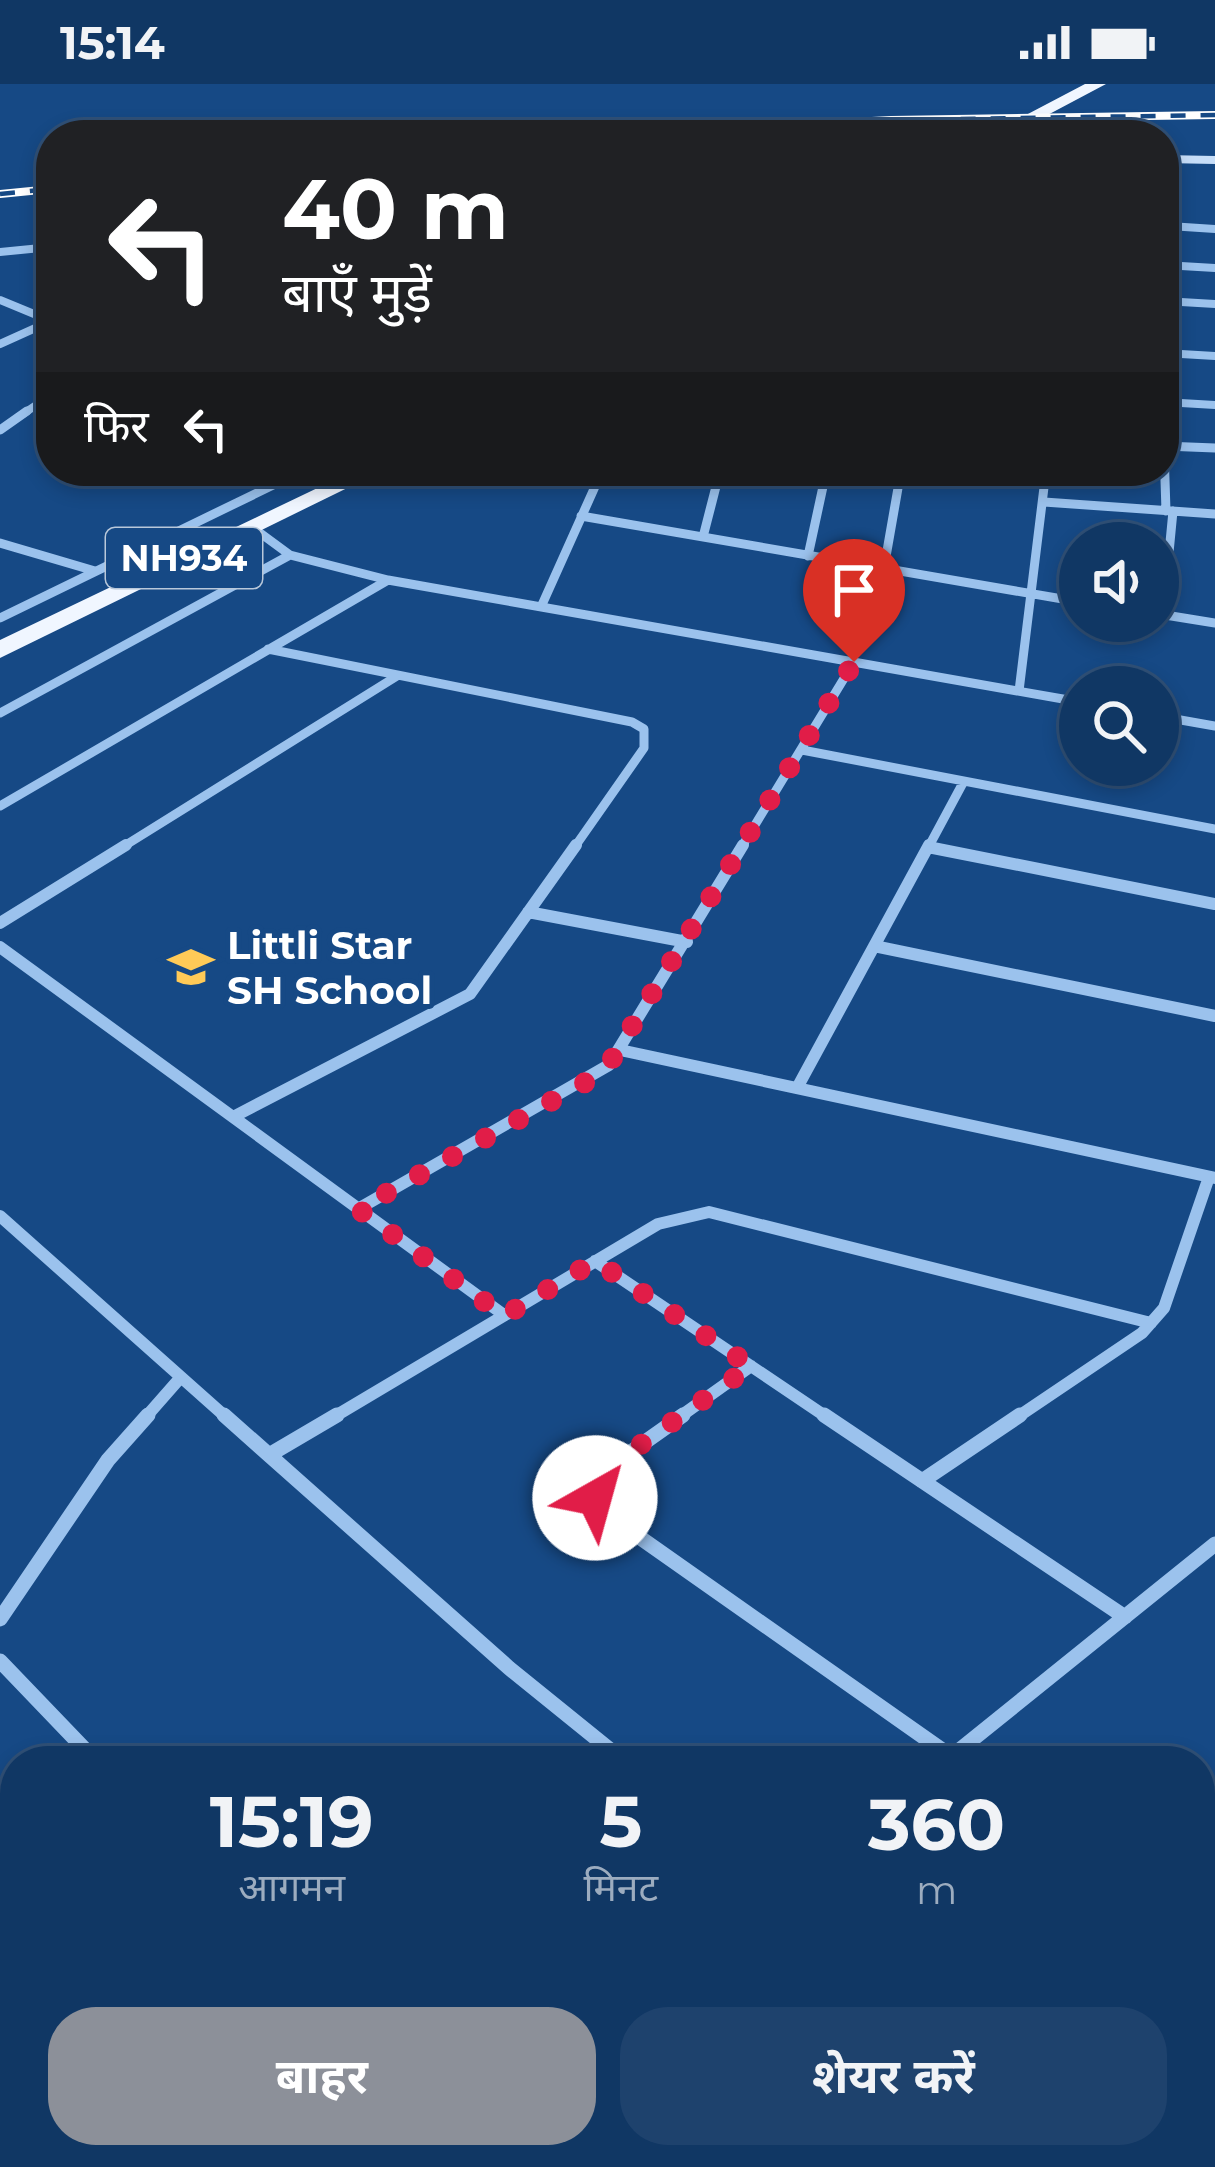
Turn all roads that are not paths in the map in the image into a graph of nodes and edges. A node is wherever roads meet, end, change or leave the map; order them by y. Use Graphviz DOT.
graph roads {
  1 [pos="1098,84"];
  2 [pos="1027,120"];
  3 [pos="1179,159"];
  4 [pos="1215,160"];
  5 [pos="1179,227"];
  6 [pos="1215,229"];
  7 [pos="36,250"];
  8 [pos="0,252"];
  9 [pos="1179,266"];
  10 [pos="1215,268"];
  11 [pos="0,300"];
  12 [pos="1179,302"];
  13 [pos="1215,304"];
  14 [pos="36,315"];
  15 [pos="36,328"];
  16 [pos="0,344"];
  17 [pos="1179,354"];
  18 [pos="1215,356"];
  19 [pos="1179,403"];
  20 [pos="36,405"];
  21 [pos="1215,405"];
  22 [pos="0,430"];
  23 [pos="1179,447"];
  24 [pos="1215,448"];
  25 [pos="271,486"];
  26 [pos="339,486"];
  27 [pos="595,486"];
  28 [pos="716,486"];
  29 [pos="823,486"];
  30 [pos="899,486"];
  31 [pos="1045,486"];
  32 [pos="1167,486"];
  33 [pos="1044,502"];
  34 [pos="1169,511"];
  35 [pos="1215,514"];
  36 [pos="581,517"];
  37 [pos="1168,522"];
  38 [pos="252,526"];
  39 [pos="703,537"];
  40 [pos="0,543"];
  41 [pos="290,555"];
  42 [pos="808,556"];
  43 [pos="884,568"];
  44 [pos="95,571"];
  45 [pos="388,580"];
  46 [pos="1029,593"];
  47 [pos="1059,598"];
  48 [pos="541,607"];
  49 [pos="0,618"];
  50 [pos="1179,618"];
  51 [pos="1215,623"];
  52 [pos="0,650"];
  53 [pos="268,650"];
  54 [pos="854,662"];
  55 [pos="398,675"];
  56 [pos="1019,692"];
  57 [pos="1059,699"];
  58 [pos="0,712"];
  59 [pos="1179,720"];
  60 [pos="1215,726"];
  61 [pos="802,750"];
  62 [pos="964,781"];
  63 [pos="0,806"];
  64 [pos="1215,829"];
  65 [pos="928,848"];
  66 [pos="1215,904"];
  67 [pos="528,912"];
  68 [pos="0,923"];
  69 [pos="687,942"];
  70 [pos="874,946"];
  71 [pos="0,947"];
  72 [pos="1215,1016"];
  73 [pos="620,1050"];
  74 [pos="796,1088"];
  75 [pos="233,1117"];
  76 [pos="1212,1178"];
  77 [pos="358,1209"];
  78 [pos="0,1216"];
  79 [pos="595,1261"];
  80 [pos="504,1316"];
  81 [pos="1151,1323"];
  82 [pos="751,1366"];
  83 [pos="181,1377"];
  84 [pos="269,1455"];
  85 [pos="922,1481"];
  86 [pos="1215,1544"];
  87 [pos="1125,1617"];
  88 [pos="0,1619"];
  89 [pos="0,1661"];
  90 [pos="82,1746"];
  91 [pos="605,1746"];
  92 [pos="931,1746"];
  93 [pos="965,1746"];
  1 -- 2 [label="highway"];
  3 -- 4 [label="main road"];
  5 -- 6 [label="street"];
  7 -- 8 [label="street"];
  9 -- 10 [label="street"];
  11 -- 14 [label="street"];
  12 -- 13 [label="street"];
  15 -- 16 [label="street"];
  17 -- 18 [label="street"];
  19 -- 21 [label="street"];
  20 -- 22 [label="street"];
  23 -- 24 [label="street"];
  25 -- 44 [label="street"];
  26 -- 38 [label="highway, NH934"];
  27 -- 36 [label="street"];
  28 -- 39 [label="street"];
  29 -- 42 [label="street"];
  30 -- 43 [label="street"];
  31 -- 33 [label="street"];
  32 -- 34 [label="street"];
  33 -- 34 [label="street"];
  33 -- 46 [label="street"];
  34 -- 35 [label="street"];
  34 -- 37 [label="street"];
  36 -- 39 [label="street"];
  36 -- 48 [label="street"];
  38 -- 41 [label="street"];
  38 -- 52 [label="highway, NH934"];
  39 -- 42 [label="street"];
  40 -- 44 [label="street"];
  41 -- 45 [label="street"];
  41 -- 58 [label="street"];
  42 -- 43 [label="street"];
  43 -- 46 [label="street"];
  44 -- 49 [label="street"];
  45 -- 48 [label="street"];
  45 -- 53 [label="street"];
  46 -- 47 [label="street"];
  46 -- 56 [label="street"];
  48 -- 54 [label="street"];
  50 -- 51 [label="street"];
  53 -- 55 [label="street"];
  53 -- 63 [label="street"];
  54 -- 56 [label="street"];
  54 -- 61 [label="street"];
  55 -- 67 [label="street"];
  55 -- 68 [label="street"];
  56 -- 57 [label="street"];
  59 -- 60 [label="street"];
  61 -- 62 [label="street"];
  61 -- 69 [label="street"];
  62 -- 64 [label="street"];
  62 -- 65 [label="street"];
  65 -- 66 [label="street"];
  65 -- 70 [label="street"];
  67 -- 69 [label="street"];
  67 -- 75 [label="street"];
  69 -- 73 [label="street"];
  70 -- 72 [label="street"];
  70 -- 74 [label="street"];
  71 -- 75 [label="street"];
  73 -- 74 [label="street"];
  73 -- 77 [label="street"];
  74 -- 76 [label="street"];
  75 -- 77 [label="street"];
  76 -- 81 [label="street"];
  77 -- 80 [label="street"];
  78 -- 83 [label="street"];
  79 -- 80 [label="street"];
  79 -- 81 [label="street"];
  79 -- 82 [label="street"];
  80 -- 84 [label="street"];
  81 -- 85 [label="street"];
  82 -- 85 [label="street"];
  82 -- 92 [label="street"];
  83 -- 84 [label="street"];
  83 -- 88 [label="street"];
  84 -- 91 [label="street"];
  85 -- 87 [label="street"];
  86 -- 87 [label="street"];
  87 -- 93 [label="street"];
  89 -- 90 [label="street"];
}
